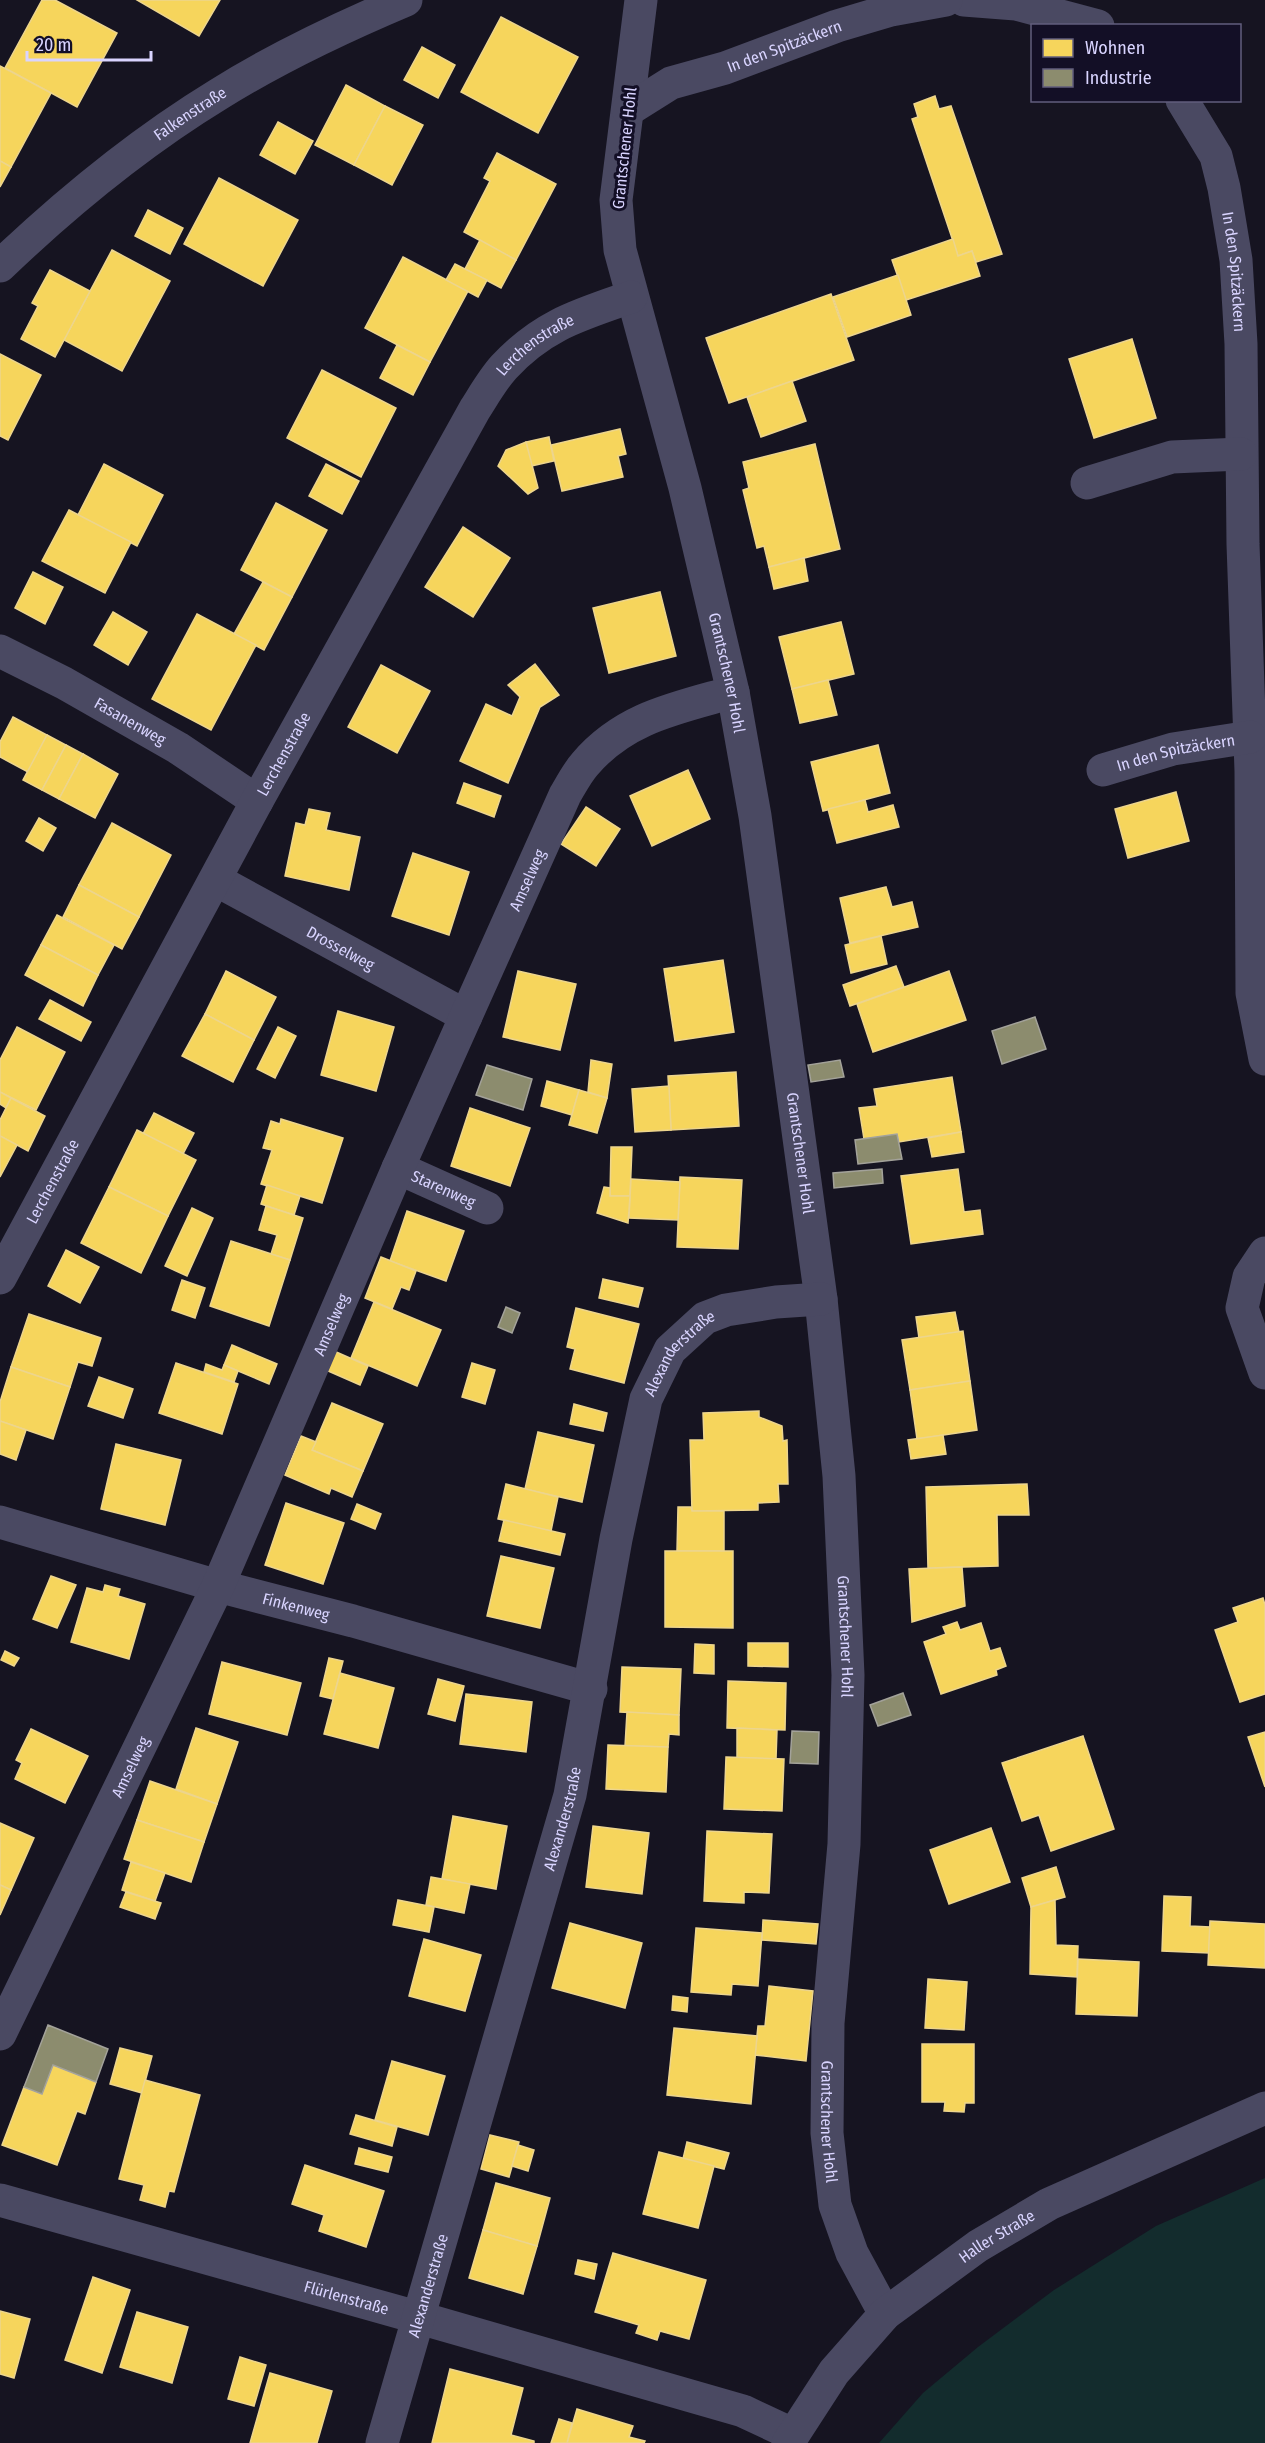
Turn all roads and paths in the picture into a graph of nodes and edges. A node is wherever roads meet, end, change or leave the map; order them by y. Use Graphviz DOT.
graph roads {
  1 [pos="406,0"];
  2 [pos="641,0"];
  3 [pos="946,0"];
  4 [pos="964,0"];
  5 [pos="1091,24"];
  6 [pos="1183,102"];
  7 [pos="628,110"];
  8 [pos="0,266"];
  9 [pos="632,297"];
  10 [pos="1241,454"];
  11 [pos="1087,483"];
  12 [pos="0,651"];
  13 [pos="733,692"];
  14 [pos="1250,737"];
  15 [pos="1103,770"];
  16 [pos="257,801"];
  17 [pos="216,880"];
  18 [pos="466,1016"];
  19 [pos="1265,1059"];
  20 [pos="399,1168"];
  21 [pos="487,1208"];
  22 [pos="1265,1253"];
  23 [pos="0,1278"];
  24 [pos="821,1299"];
  25 [pos="1265,1373"];
  26 [pos="0,1522"];
  27 [pos="218,1586"];
  28 [pos="591,1689"];
  29 [pos="0,2034"];
  30 [pos="1265,2108"];
  31 [pos="0,2200"];
  32 [pos="885,2314"];
  33 [pos="420,2318"];
  34 [pos="790,2439"];
  35 [pos="382,2443"];
  1 -- 8 [label="street, Falkenstraße"];
  2 -- 7 [label="street, Grantschener Hohl"];
  3 -- 7 [label="street, In den Spitzäckern"];
  4 -- 5 [label="street"];
  6 -- 10 [label="street, In den Spitzäckern"];
  7 -- 9 [label="street, Grantschener Hohl"];
  9 -- 13 [label="street, Grantschener Hohl"];
  9 -- 16 [label="street, Lerchenstraße"];
  10 -- 11 [label="street"];
  10 -- 14 [label="street, In den Spitzäckern"];
  12 -- 16 [label="street, Fasanenweg"];
  13 -- 18 [label="street, Amselweg"];
  13 -- 24 [label="street, Grantschener Hohl"];
  14 -- 15 [label="street, In den Spitzäckern"];
  14 -- 19 [label="street, In den Spitzäckern"];
  16 -- 17 [label="street, Lerchenstraße"];
  17 -- 18 [label="street, Drosselweg"];
  17 -- 23 [label="street, Lerchenstraße"];
  18 -- 20 [label="street, Amselweg"];
  20 -- 21 [label="street, Starenweg"];
  20 -- 27 [label="street, Amselweg"];
  22 -- 25 [label="street"];
  24 -- 28 [label="street, Alexanderstraße"];
  24 -- 32 [label="street, Grantschener Hohl"];
  26 -- 27 [label="street, Finkenweg"];
  27 -- 28 [label="street, Finkenweg"];
  27 -- 29 [label="street, Amselweg"];
  28 -- 33 [label="street, Alexanderstraße"];
  30 -- 32 [label="street, Haller Straße"];
  31 -- 33 [label="street, Flürlenstraße"];
  32 -- 34 [label="street, Haller Straße"];
  33 -- 34 [label="street, Flürlenstraße"];
  33 -- 35 [label="street, Alexanderstraße"];
}
